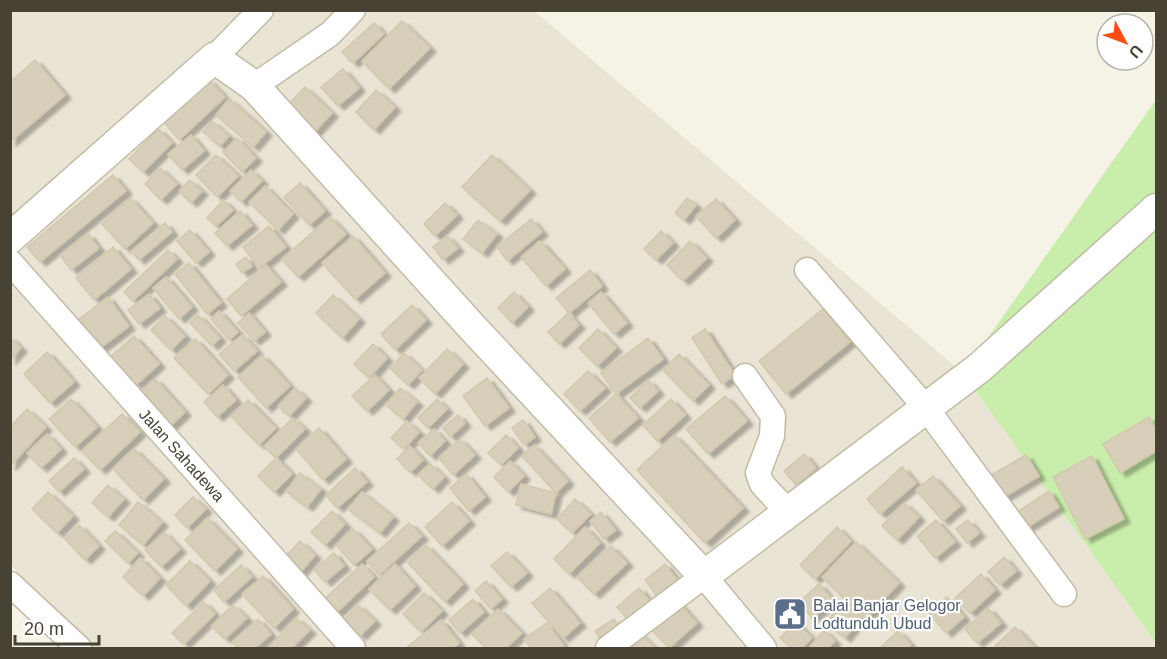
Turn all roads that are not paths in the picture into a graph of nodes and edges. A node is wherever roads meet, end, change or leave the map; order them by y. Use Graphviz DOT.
graph roads {
  1 [pos="261,10"];
  2 [pos="353,10"];
  3 [pos="214,58"];
  4 [pos="254,86"];
  5 [pos="1156,210"];
  6 [pos="10,238"];
  7 [pos="10,262"];
  8 [pos="807,270"];
  9 [pos="745,376"];
  10 [pos="926,408"];
  11 [pos="787,511"];
  12 [pos="704,576"];
  13 [pos="10,584"];
  14 [pos="1064,594"];
  15 [pos="79,648"];
  16 [pos="353,648"];
  17 [pos="608,648"];
  18 [pos="764,648"];
  1 -- 3 [label="street"];
  2 -- 4 [label="street"];
  3 -- 4 [label="street"];
  3 -- 6 [label="street"];
  4 -- 12 [label="street"];
  5 -- 10 [label="street"];
  7 -- 16 [label="street, Jalan Sahadewa"];
  8 -- 10 [label="street"];
  9 -- 11 [label="street"];
  10 -- 11 [label="street"];
  10 -- 14 [label="street"];
  11 -- 12 [label="street"];
  12 -- 17 [label="street"];
  12 -- 18 [label="street"];
  13 -- 15 [label="street"];
}
